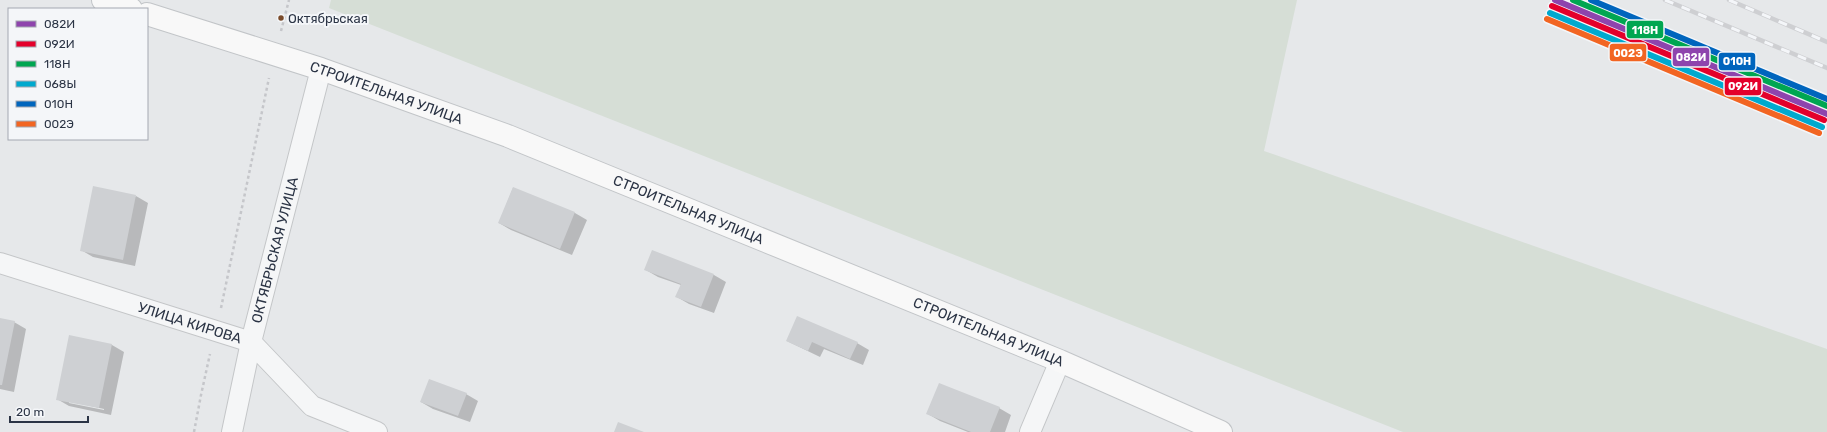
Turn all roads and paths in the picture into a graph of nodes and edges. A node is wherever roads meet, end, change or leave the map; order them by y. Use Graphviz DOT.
graph roads {
  1 [pos="102,0"];
  2 [pos="289,0"];
  3 [pos="128,8"];
  4 [pos="148,14"];
  5 [pos="275,54"];
  6 [pos="321,69"];
  7 [pos="0,263"];
  8 [pos="216,330"];
  9 [pos="251,342"];
  10 [pos="1060,361"];
  11 [pos="194,432"];
  12 [pos="232,432"];
  13 [pos="377,432"];
  14 [pos="1030,432"];
  15 [pos="1220,432"];
  1 -- 3 [label="main road"];
  2 -- 5 [label="path"];
  4 -- 5 [label="main road, СТРОИТЕЛЬНАЯ УЛИЦА"];
  5 -- 6 [label="main road, СТРОИТЕЛЬНАЯ УЛИЦА"];
  5 -- 8 [label="path"];
  6 -- 9 [label="street, ОКТЯБРЬСКАЯ УЛИЦА"];
  6 -- 10 [label="main road, СТРОИТЕЛЬНАЯ УЛИЦА"];
  7 -- 8 [label="street, УЛИЦА КИРОВА"];
  8 -- 9 [label="street, УЛИЦА КИРОВА"];
  8 -- 11 [label="path"];
  9 -- 12 [label="street, ОКТЯБРЬСКАЯ УЛИЦА"];
  9 -- 13 [label="street, УЛИЦА КИРОВА"];
  10 -- 14 [label="street"];
  10 -- 15 [label="main road, СТРОИТЕЛЬНАЯ УЛИЦА"];
}
